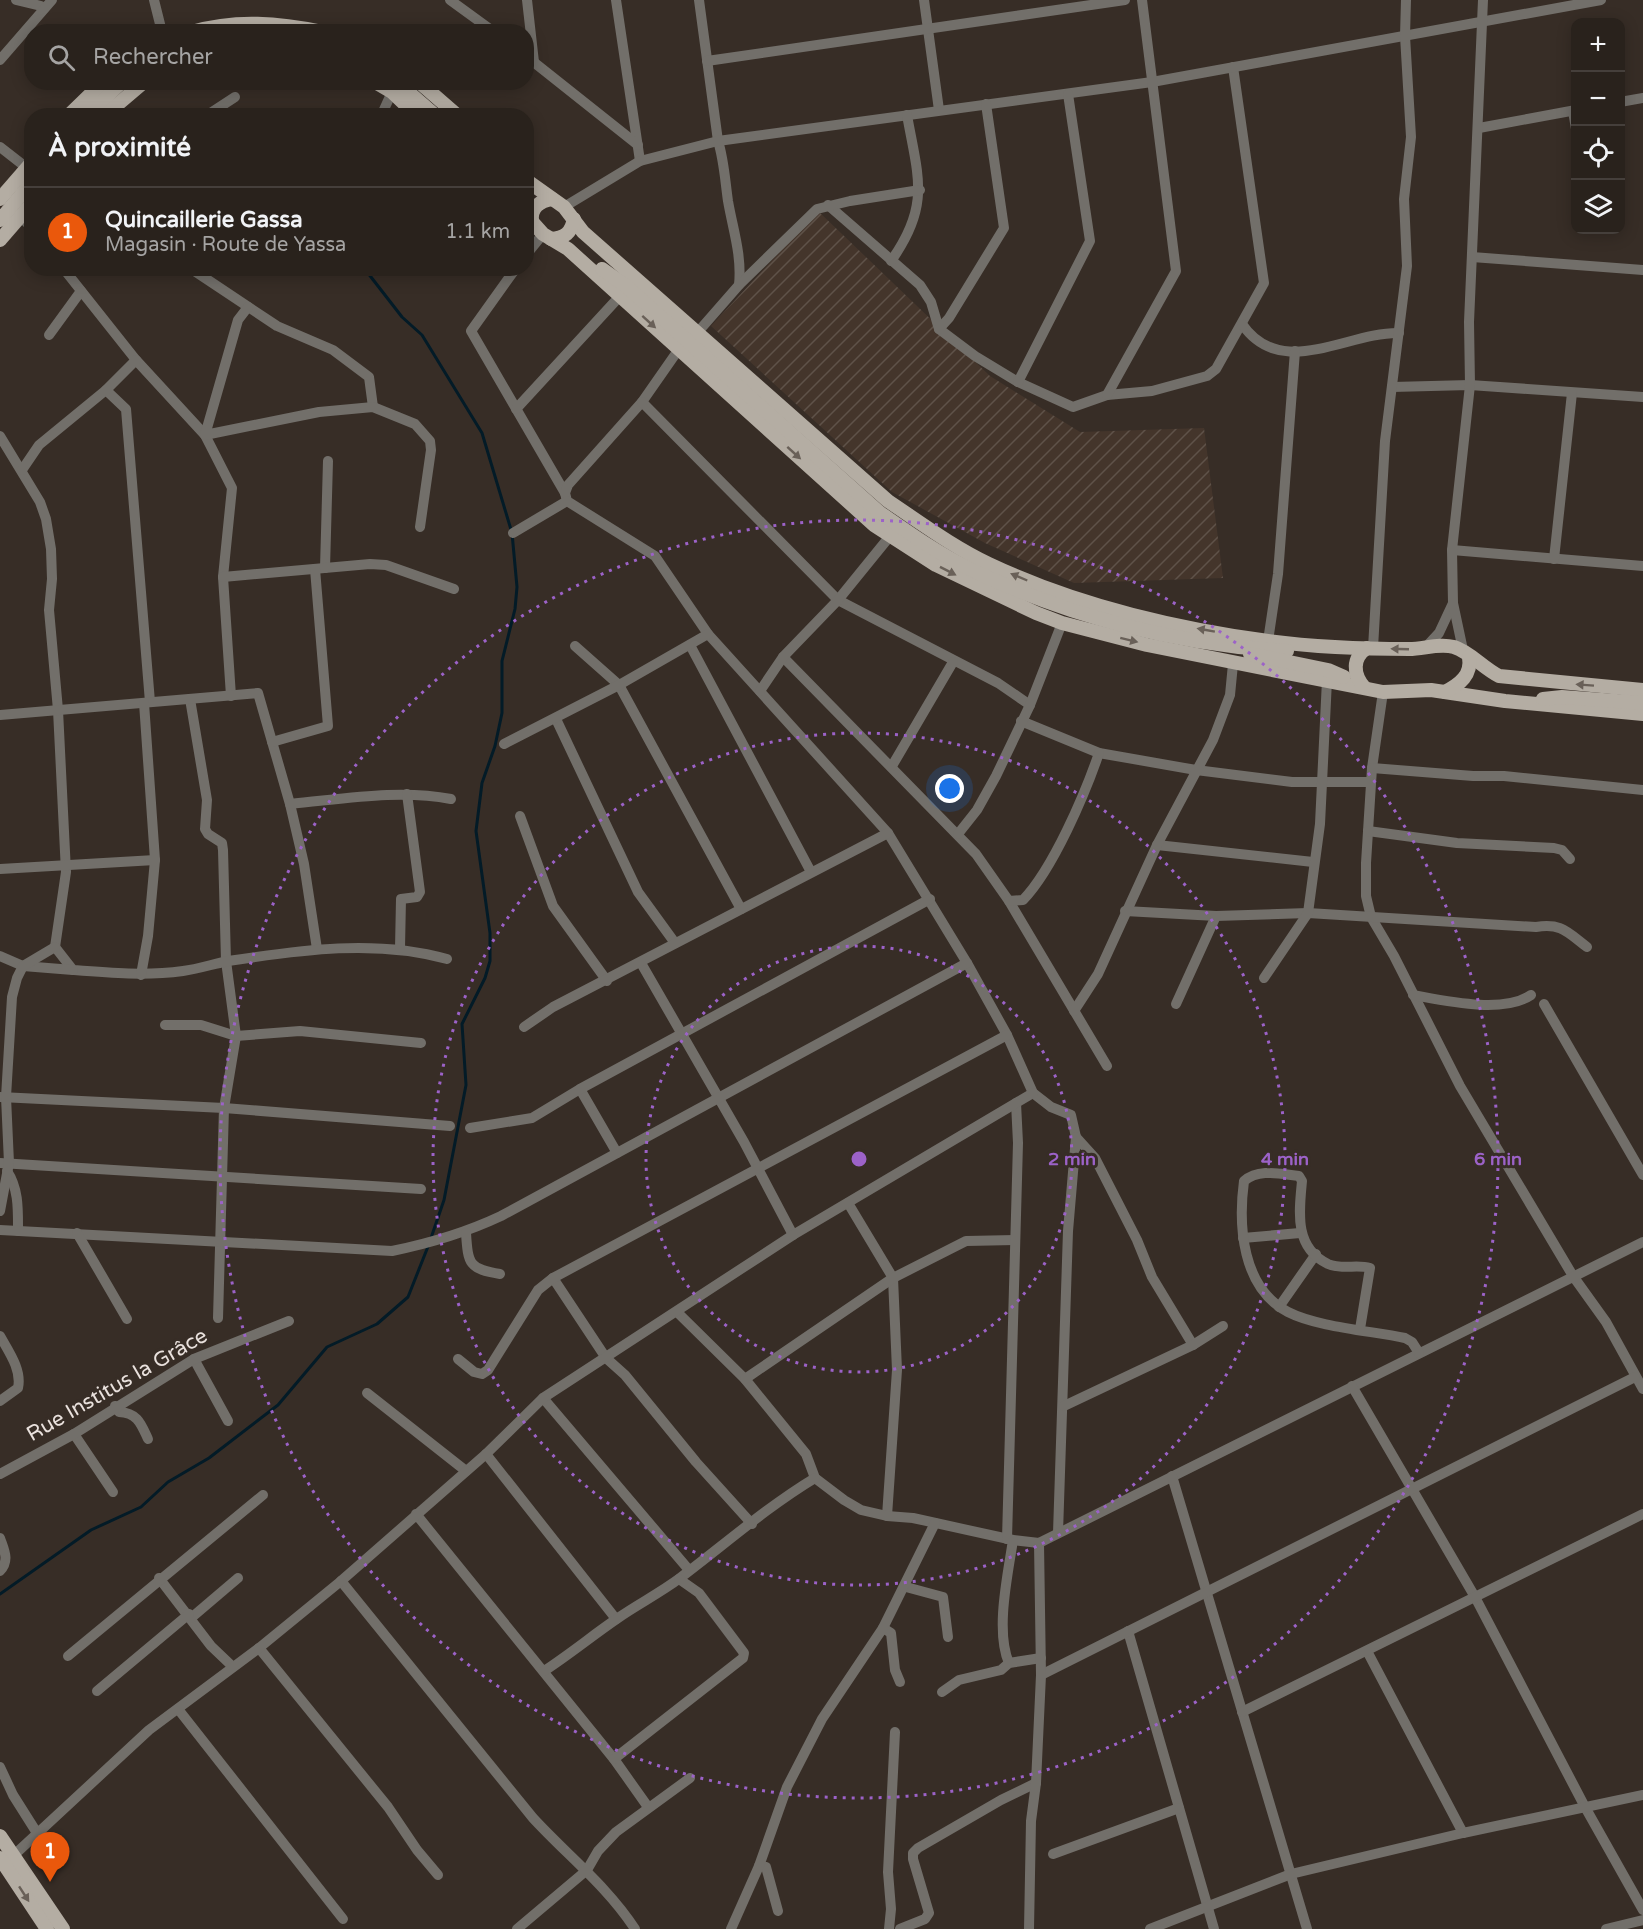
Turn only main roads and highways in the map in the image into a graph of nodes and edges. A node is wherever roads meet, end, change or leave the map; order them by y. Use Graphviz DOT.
graph roads {
  1 [pos="227,24"];
  2 [pos="277,24"];
  3 [pos="95,90"];
  4 [pos="114,90"];
  5 [pos="135,90"];
  6 [pos="396,90"];
  7 [pos="397,90"];
  8 [pos="428,90"];
  9 [pos="76,108"];
  10 [pos="94,108"];
  11 [pos="113,108"];
  12 [pos="410,108"];
  13 [pos="424,108"];
  14 [pos="449,108"];
  15 [pos="24,171"];
  16 [pos="534,186"];
  17 [pos="24,192"];
  18 [pos="0,199"];
  19 [pos="552,199"];
  20 [pos="534,209"];
  21 [pos="24,212"];
  22 [pos="574,219"];
  23 [pos="0,220"];
  24 [pos="534,223"];
  25 [pos="583,232"];
  26 [pos="547,236"];
  27 [pos="0,240"];
  28 [pos="623,291"];
  29 [pos="1364,648"];
  30 [pos="1240,650"];
  31 [pos="1466,653"];
  32 [pos="1499,676"];
  33 [pos="1357,686"];
  34 [pos="1643,690"];
  35 [pos="1445,692"];
  36 [pos="1562,697"];
  37 [pos="1487,698"];
  38 [pos="1643,703"];
  39 [pos="1643,714"];
  40 [pos="0,1836"];
  41 [pos="7,1857"];
  42 [pos="55,1928"];
  1 -- 2 [label="main road"];
  3 -- 9 [label="main road"];
  4 -- 10 [label="main road"];
  5 -- 11 [label="main road"];
  6 -- 12 [label="main road"];
  7 -- 13 [label="main road"];
  8 -- 14 [label="main road"];
  15 -- 18 [label="main road"];
  16 -- 19 [label="main road"];
  17 -- 23 [label="main road"];
  19 -- 20 [label="main road"];
  19 -- 22 [label="main road"];
  21 -- 27 [label="main road"];
  22 -- 25 [label="main road"];
  22 -- 26 [label="main road"];
  24 -- 26 [label="main road"];
  25 -- 28 [label="main road"];
  29 -- 25 [label="main road, one-way"];
  26 -- 28 [label="main road"];
  28 -- 30 [label="main road"];
  28 -- 33 [label="main road, one-way"];
  29 -- 30 [label="main road"];
  31 -- 29 [label="main road, one-way"];
  29 -- 33 [label="main road"];
  30 -- 33 [label="main road"];
  31 -- 32 [label="main road"];
  31 -- 35 [label="main road"];
  34 -- 32 [label="main road, one-way"];
  32 -- 36 [label="main road"];
  33 -- 35 [label="main road"];
  35 -- 37 [label="main road"];
  36 -- 37 [label="main road"];
  36 -- 38 [label="main road"];
  37 -- 39 [label="main road"];
  40 -- 41 [label="main road"];
  41 -- 42 [label="main road"];
}
